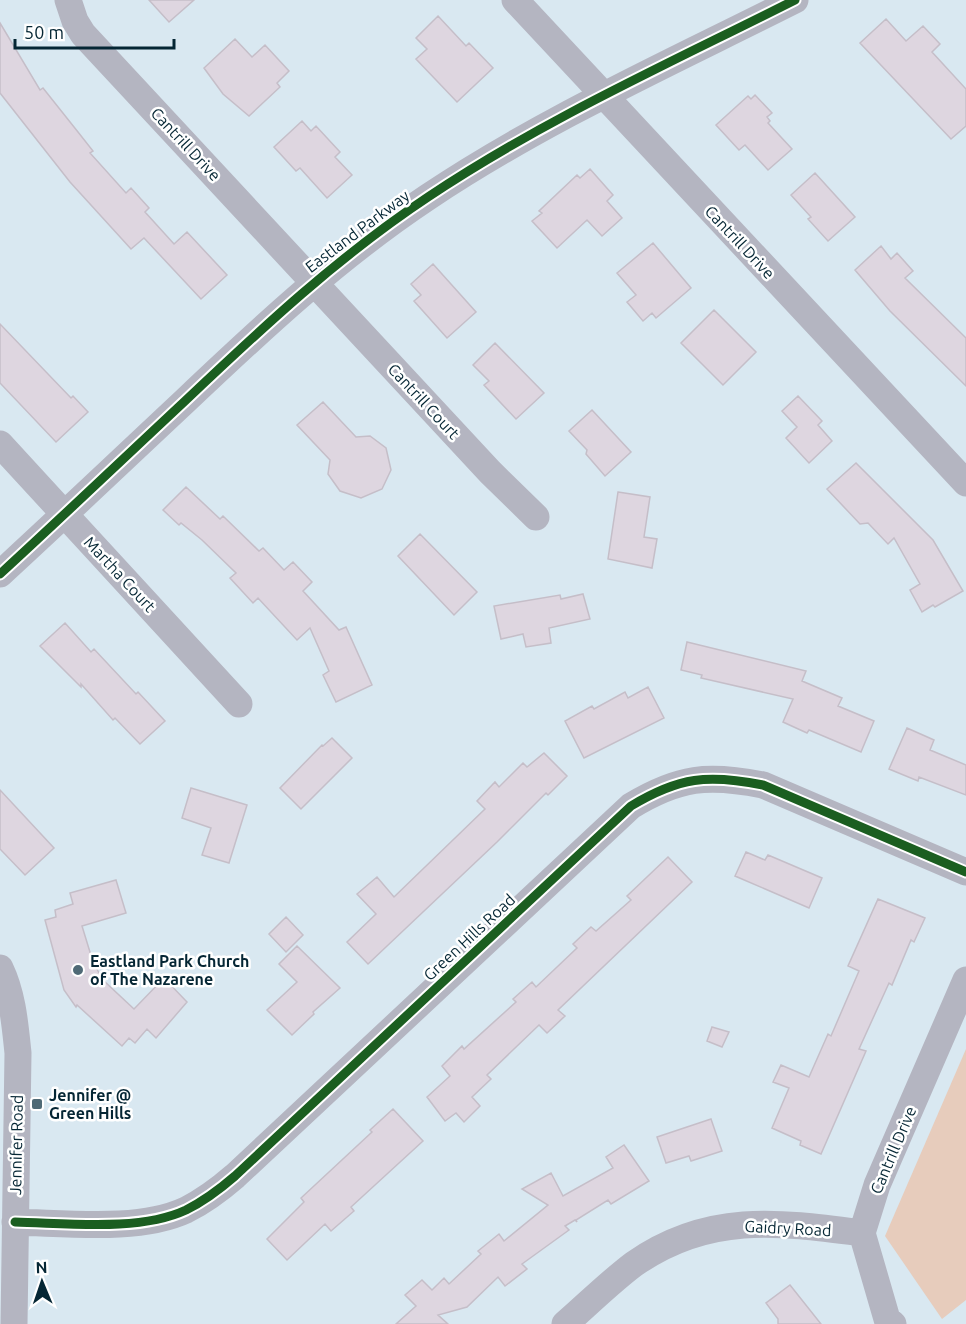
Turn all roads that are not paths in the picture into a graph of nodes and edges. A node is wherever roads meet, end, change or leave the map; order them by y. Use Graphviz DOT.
graph roads {
  1 [pos="68,0"];
  2 [pos="515,0"];
  3 [pos="795,0"];
  4 [pos="604,96"];
  5 [pos="314,282"];
  6 [pos="0,444"];
  7 [pos="966,483"];
  8 [pos="65,514"];
  9 [pos="536,517"];
  10 [pos="0,574"];
  11 [pos="239,704"];
  12 [pos="966,872"];
  13 [pos="0,968"];
  14 [pos="966,980"];
  15 [pos="958,1022"];
  16 [pos="15,1222"];
  17 [pos="862,1233"];
  18 [pos="14,1324"];
  19 [pos="565,1324"];
  20 [pos="893,1324"];
  1 -- 5 [label="street, Cantrill Drive"];
  2 -- 4 [label="street, Cantrill Drive"];
  3 -- 4 [label="street, Eastland Parkway"];
  4 -- 5 [label="street, Eastland Parkway"];
  4 -- 7 [label="street, Cantrill Drive"];
  5 -- 8 [label="street, Eastland Parkway"];
  5 -- 9 [label="street, Cantrill Court"];
  6 -- 8 [label="street, Martha Court"];
  8 -- 10 [label="street, Eastland Parkway"];
  8 -- 11 [label="street, Martha Court"];
  12 -- 16 [label="street, Green Hills Road"];
  13 -- 16 [label="street, Jennifer Road"];
  14 -- 15 [label="street, Cantrill Drive"];
  15 -- 17 [label="street, Cantrill Drive"];
  16 -- 18 [label="street, Jennifer Road"];
  17 -- 19 [label="street, Gaidry Road"];
  17 -- 20 [label="street"];
}
